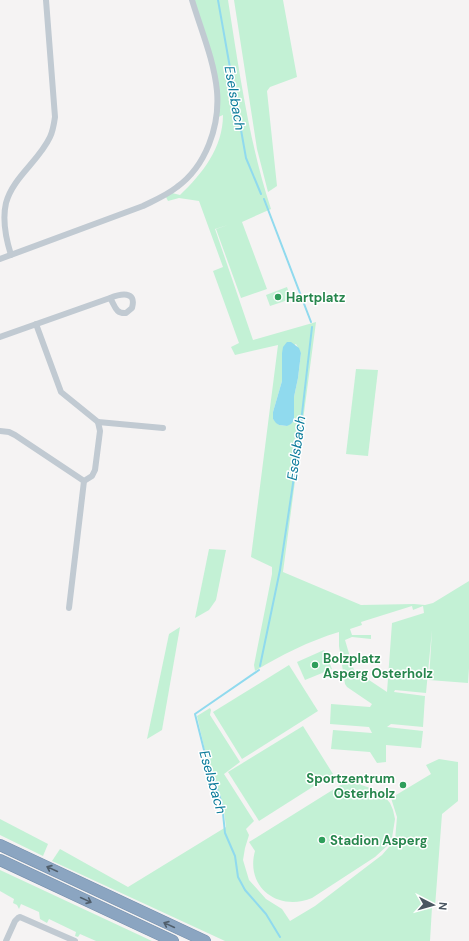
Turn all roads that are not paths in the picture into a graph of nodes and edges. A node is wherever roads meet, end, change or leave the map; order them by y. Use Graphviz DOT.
graph roads {
  1 [pos="46,0"];
  2 [pos="192,0"];
  3 [pos="3,202"];
  4 [pos="11,255"];
  5 [pos="0,259"];
  6 [pos="110,298"];
  7 [pos="36,324"];
  8 [pos="0,337"];
  9 [pos="98,422"];
  10 [pos="163,428"];
  11 [pos="0,431"];
  12 [pos="84,481"];
  13 [pos="69,608"];
  14 [pos="0,845"];
  15 [pos="0,860"];
  16 [pos="6,941"];
  17 [pos="75,941"];
  18 [pos="173,941"];
  19 [pos="205,941"];
  1 -- 3 [label="street"];
  2 -- 4 [label="street"];
  3 -- 4 [label="street"];
  4 -- 5 [label="street"];
  6 -- 7 [label="street"];
  7 -- 8 [label="street"];
  7 -- 9 [label="street"];
  9 -- 10 [label="street"];
  9 -- 12 [label="street"];
  11 -- 12 [label="street"];
  12 -- 13 [label="street"];
  19 -- 14 [label="highway, one-way"];
  15 -- 18 [label="highway, one-way"];
  16 -- 17 [label="street"];
}
